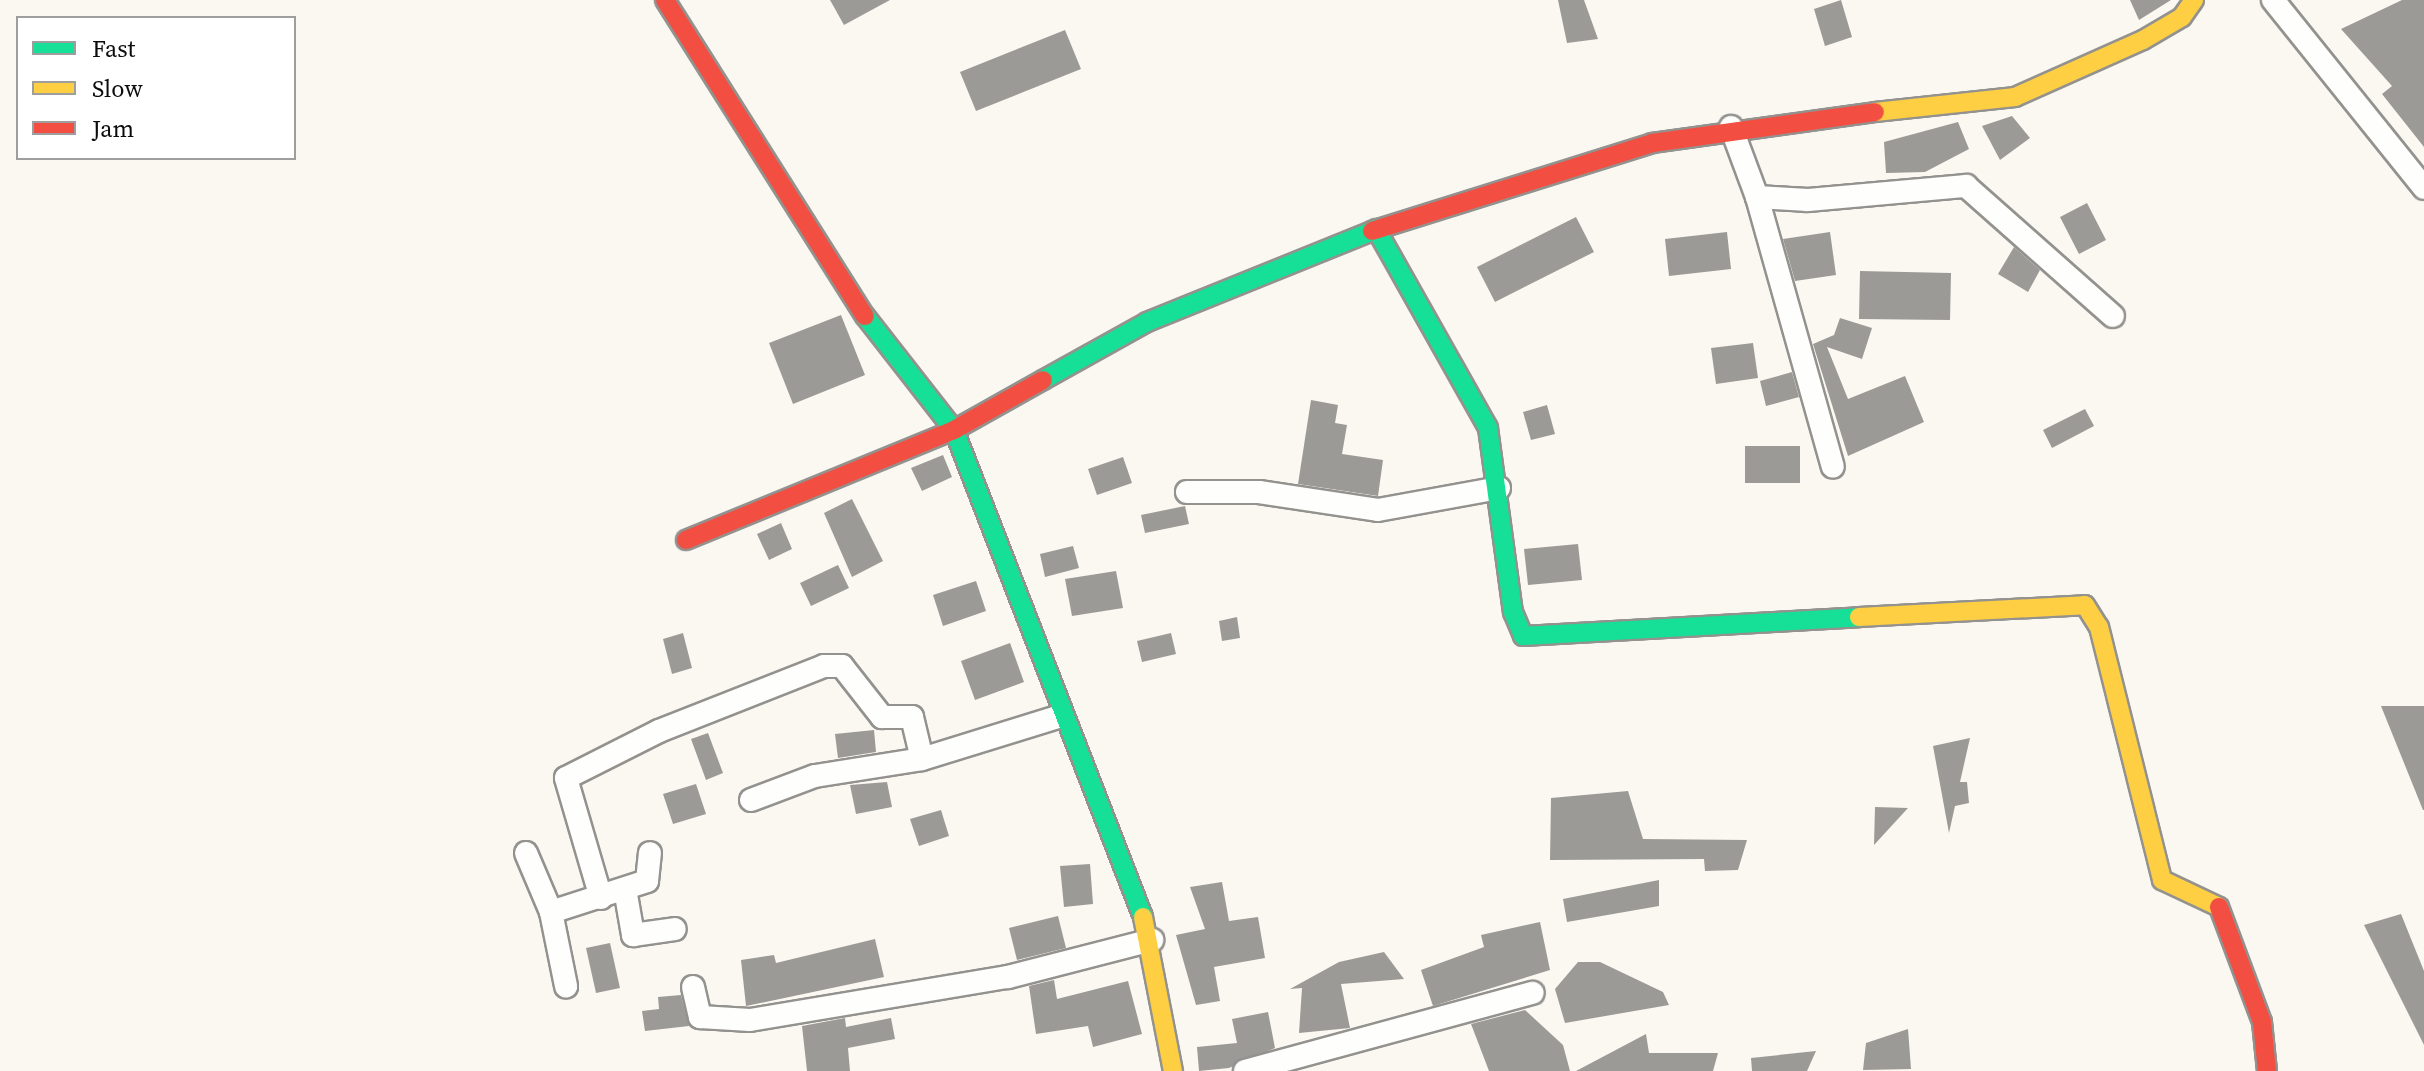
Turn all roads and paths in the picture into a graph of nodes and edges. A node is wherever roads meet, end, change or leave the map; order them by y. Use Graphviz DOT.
graph roads {
  1 [pos="665,0"];
  2 [pos="2194,0"];
  3 [pos="2273,0"];
  4 [pos="1731,127"];
  5 [pos="2424,188"];
  6 [pos="1757,197"];
  7 [pos="1376,229"];
  8 [pos="2113,316"];
  9 [pos="954,430"];
  10 [pos="1833,467"];
  11 [pos="1499,488"];
  12 [pos="1187,492"];
  13 [pos="686,540"];
  14 [pos="1061,716"];
  15 [pos="922,759"];
  16 [pos="751,800"];
  17 [pos="526,853"];
  18 [pos="650,853"];
  19 [pos="625,889"];
  20 [pos="601,898"];
  21 [pos="551,912"];
  22 [pos="675,929"];
  23 [pos="1152,940"];
  24 [pos="566,986"];
  25 [pos="693,987"];
  26 [pos="1533,993"];
  27 [pos="1173,1071"];
  28 [pos="1245,1071"];
  29 [pos="2267,1071"];
  1 -- 9 [label="street"];
  2 -- 4 [label="street"];
  3 -- 5 [label="street"];
  4 -- 6 [label="street"];
  4 -- 7 [label="street"];
  6 -- 8 [label="street"];
  6 -- 10 [label="street"];
  7 -- 9 [label="street"];
  7 -- 11 [label="street"];
  9 -- 13 [label="street"];
  9 -- 14 [label="street"];
  11 -- 12 [label="street"];
  11 -- 29 [label="street"];
  14 -- 15 [label="street"];
  14 -- 23 [label="street"];
  15 -- 16 [label="street"];
  15 -- 20 [label="street"];
  17 -- 21 [label="street"];
  18 -- 19 [label="street"];
  19 -- 20 [label="street"];
  19 -- 22 [label="street"];
  20 -- 21 [label="street"];
  21 -- 24 [label="street"];
  23 -- 25 [label="street"];
  23 -- 27 [label="street"];
  26 -- 28 [label="street"];
}
